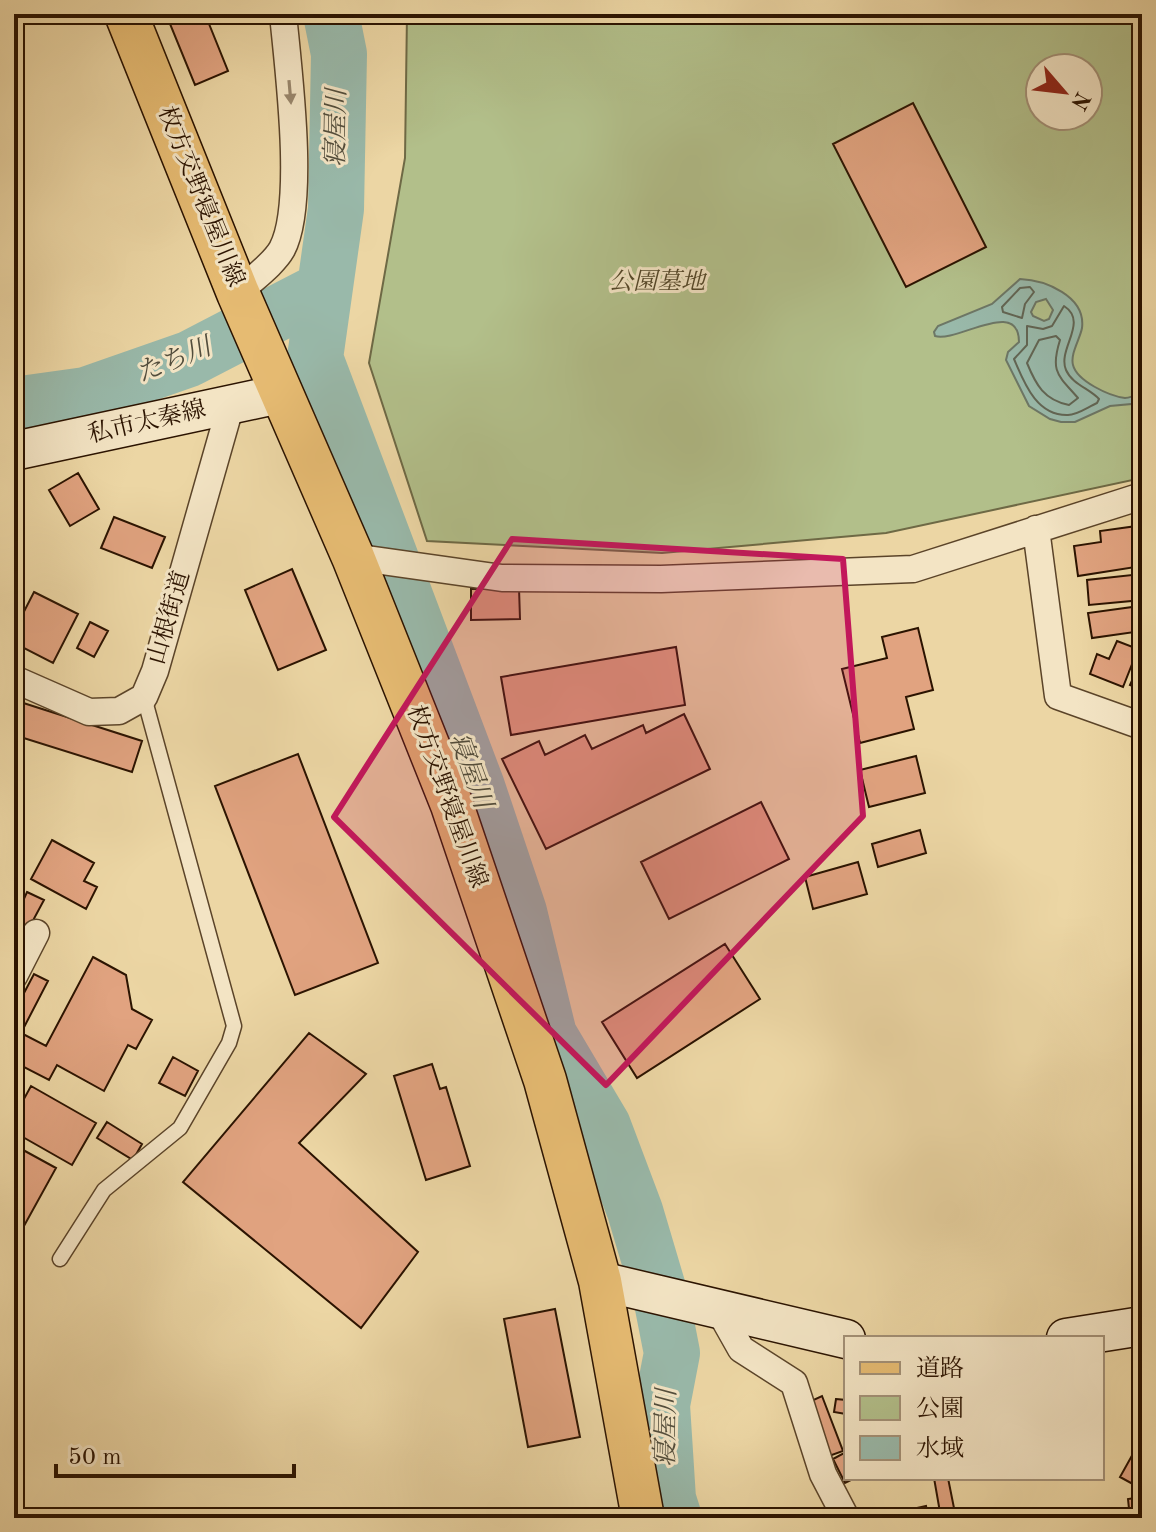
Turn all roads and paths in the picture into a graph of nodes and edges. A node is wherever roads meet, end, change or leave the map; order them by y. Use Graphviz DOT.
graph roads {
  1 [pos="126,14"];
  2 [pos="283,14"];
  3 [pos="240,296"];
  4 [pos="273,376"];
  5 [pos="231,404"];
  6 [pos="14,451"];
  7 [pos="1142,496"];
  8 [pos="1036,529"];
  9 [pos="366,558"];
  10 [pos="14,679"];
  11 [pos="144,697"];
  12 [pos="1142,726"];
  13 [pos="36,933"];
  14 [pos="14,976"];
  15 [pos="60,1259"];
  16 [pos="600,1281"];
  17 [pos="719,1310"];
  18 [pos="1142,1326"];
  19 [pos="1079,1336"];
  20 [pos="844,1339"];
  21 [pos="643,1518"];
  22 [pos="844,1518"];
  1 -- 3 [label="main road, 枚方交野寝屋川線"];
  2 -- 3 [label="street, one-way"];
  3 -- 4 [label="main road, 枚方交野寝屋川線"];
  4 -- 5 [label="street, 私市太秦線"];
  4 -- 9 [label="main road, 枚方交野寝屋川線"];
  5 -- 6 [label="street, 私市太秦線"];
  5 -- 11 [label="street, 山根街道"];
  7 -- 8 [label="street"];
  8 -- 9 [label="street"];
  8 -- 12 [label="street"];
  9 -- 16 [label="main road, 枚方交野寝屋川線"];
  10 -- 11 [label="street, 山根街道"];
  11 -- 15 [label="lane"];
  13 -- 14 [label="street"];
  16 -- 17 [label="street"];
  16 -- 21 [label="main road, 枚方交野寝屋川線"];
  17 -- 20 [label="street"];
  17 -- 22 [label="street"];
  18 -- 19 [label="street"];
}
